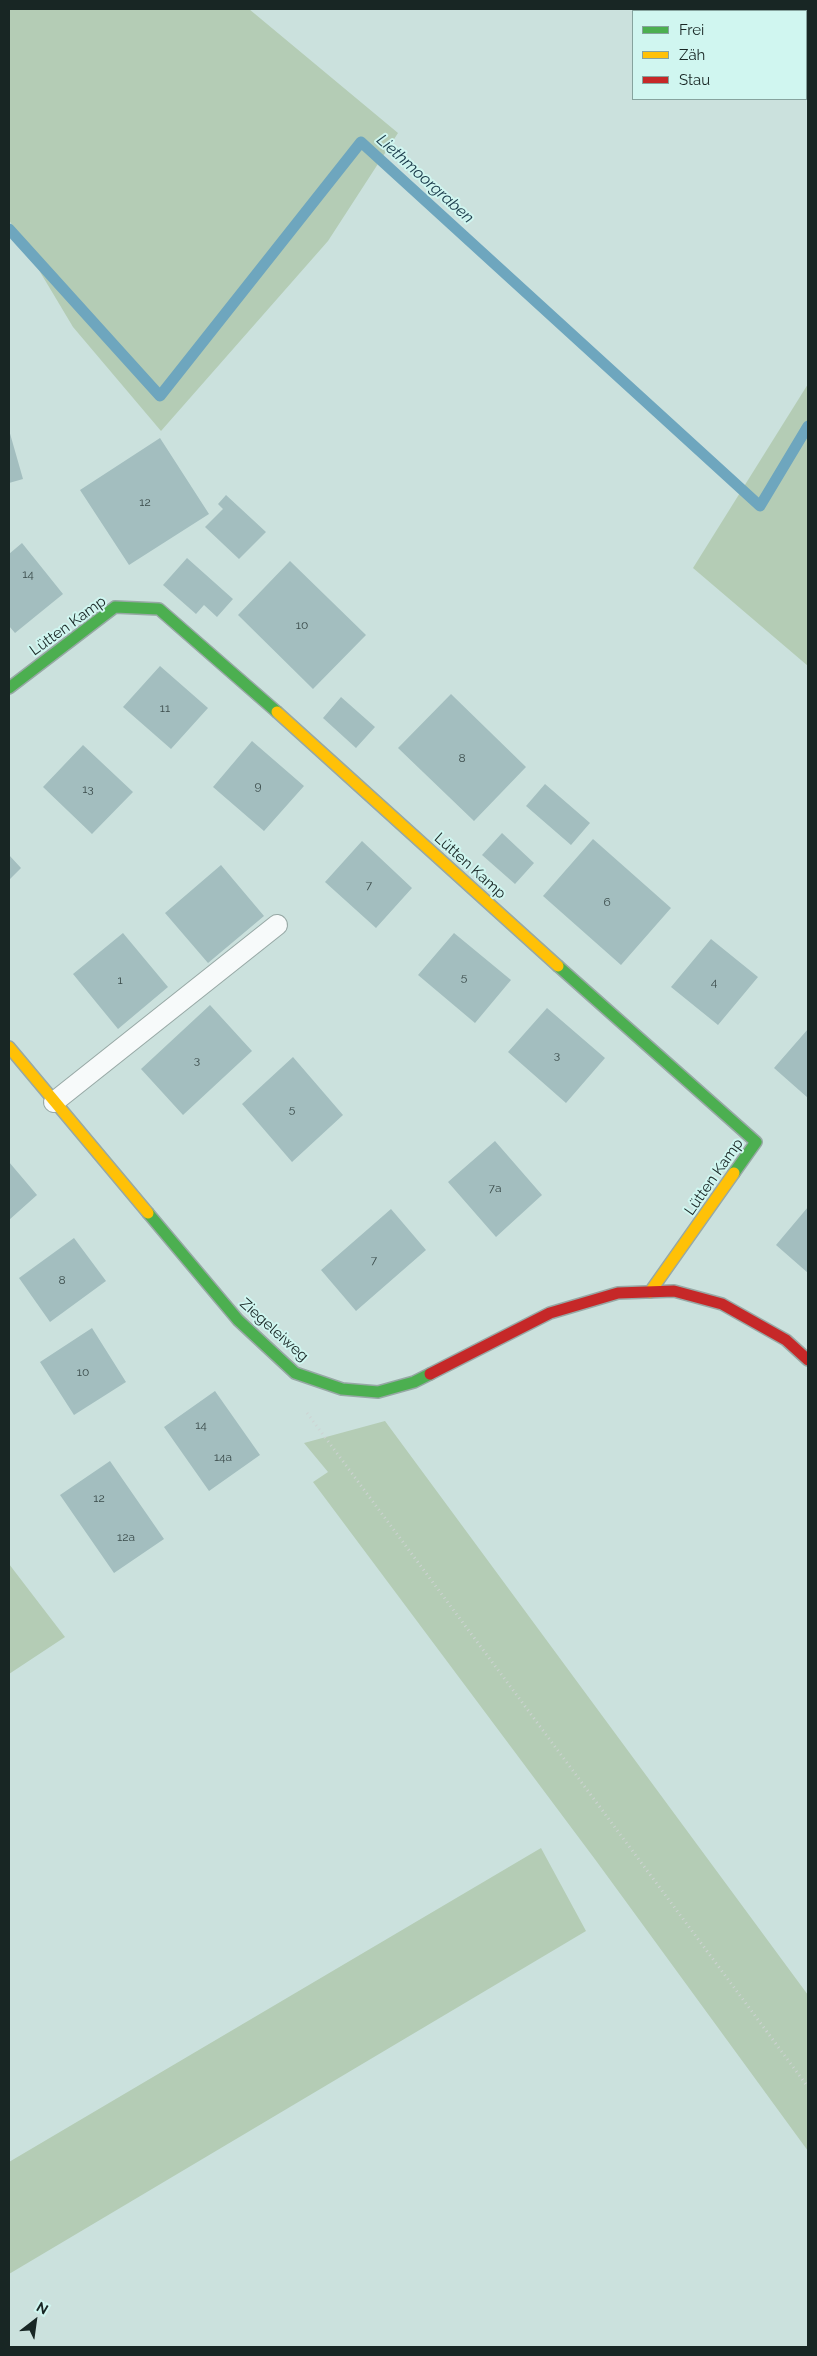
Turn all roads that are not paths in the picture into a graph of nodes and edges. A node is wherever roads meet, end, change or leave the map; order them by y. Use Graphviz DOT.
graph roads {
  1 [pos="9,688"];
  2 [pos="277,925"];
  3 [pos="9,1048"];
  4 [pos="54,1102"];
  5 [pos="650,1292"];
  6 [pos="808,1360"];
  1 -- 5 [label="street, Lütten Kamp"];
  2 -- 4 [label="lane"];
  3 -- 4 [label="street, Ziegeleiweg"];
  4 -- 5 [label="street, Ziegeleiweg"];
  5 -- 6 [label="street, Ziegeleiweg"];
}
